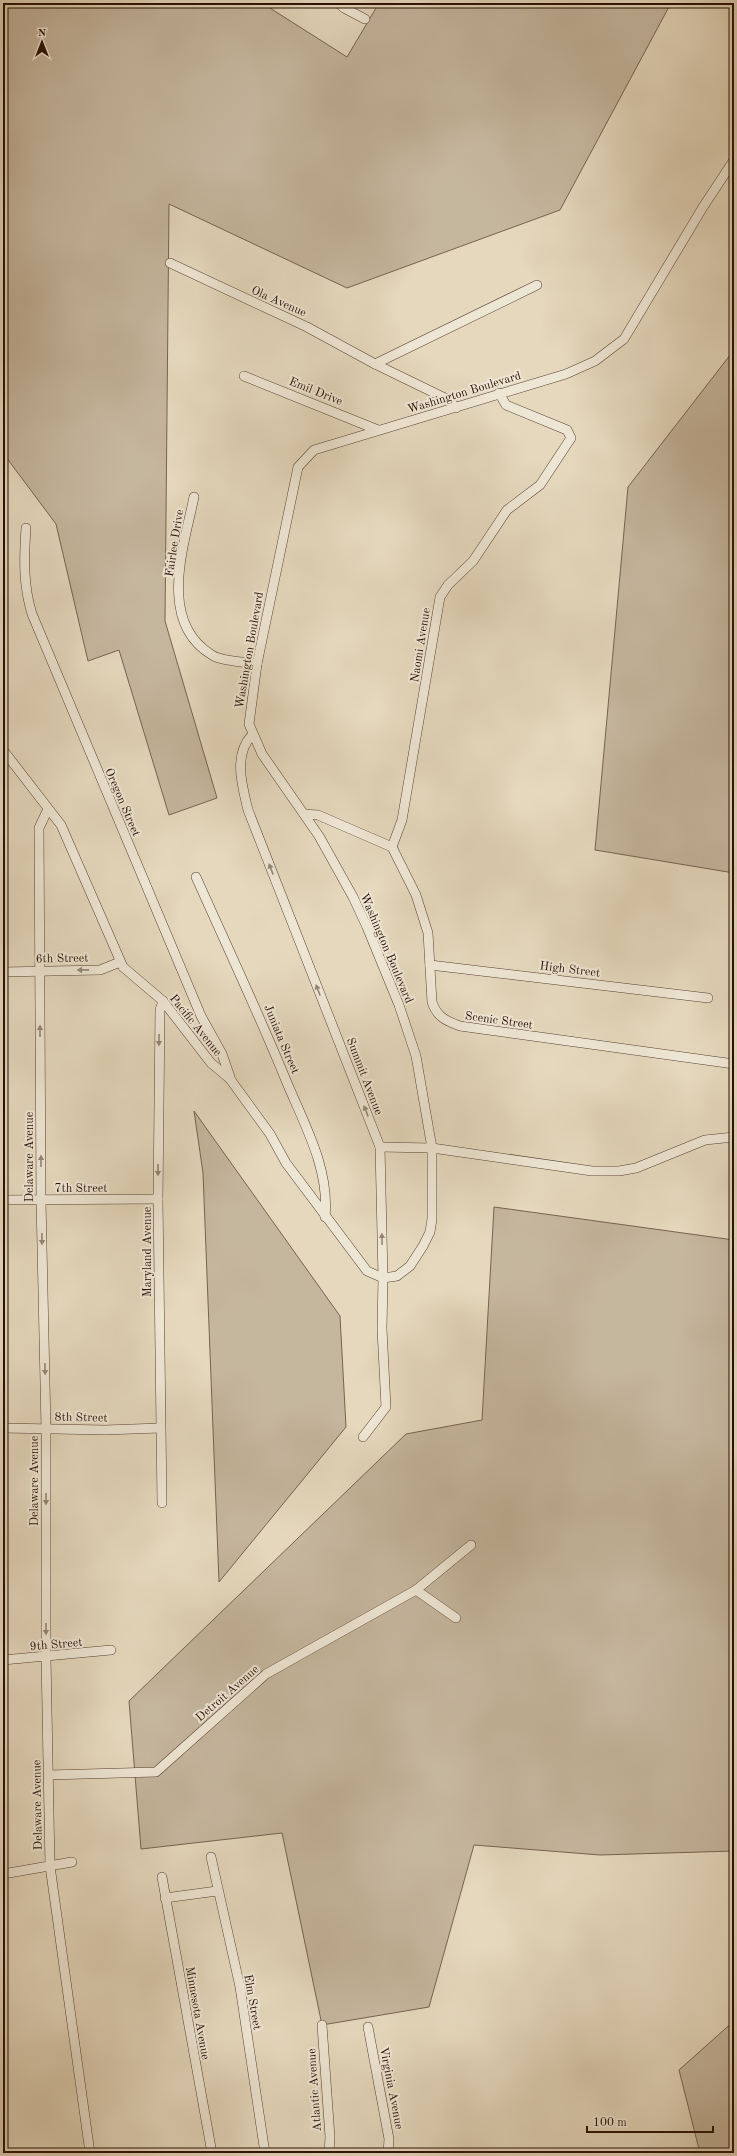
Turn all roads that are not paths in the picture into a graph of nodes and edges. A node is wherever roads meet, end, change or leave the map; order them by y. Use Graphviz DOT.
graph roads {
  1 [pos="338,3"];
  2 [pos="365,19"];
  3 [pos="734,160"];
  4 [pos="170,263"];
  5 [pos="537,285"];
  6 [pos="375,364"];
  7 [pos="244,376"];
  8 [pos="499,393"];
  9 [pos="456,408"];
  10 [pos="378,430"];
  11 [pos="194,496"];
  12 [pos="26,528"];
  13 [pos="257,664"];
  14 [pos="252,735"];
  15 [pos="3,750"];
  16 [pos="48,809"];
  17 [pos="304,814"];
  18 [pos="392,847"];
  19 [pos="196,877"];
  20 [pos="120,962"];
  21 [pos="430,965"];
  22 [pos="40,970"];
  23 [pos="3,972"];
  24 [pos="708,998"];
  25 [pos="163,1001"];
  26 [pos="734,1064"];
  27 [pos="230,1079"];
  28 [pos="734,1136"];
  29 [pos="380,1147"];
  30 [pos="432,1148"];
  31 [pos="158,1199"];
  32 [pos="3,1200"];
  33 [pos="41,1200"];
  34 [pos="325,1216"];
  35 [pos="383,1278"];
  36 [pos="3,1428"];
  37 [pos="160,1428"];
  38 [pos="46,1429"];
  39 [pos="363,1437"];
  40 [pos="162,1503"];
  41 [pos="471,1545"];
  42 [pos="416,1590"];
  43 [pos="456,1618"];
  44 [pos="112,1650"];
  45 [pos="46,1657"];
  46 [pos="3,1660"];
  47 [pos="49,1775"];
  48 [pos="211,1857"];
  49 [pos="72,1862"];
  50 [pos="50,1866"];
  51 [pos="3,1874"];
  52 [pos="162,1877"];
  53 [pos="217,1890"];
  54 [pos="165,1898"];
  55 [pos="322,2025"];
  56 [pos="368,2027"];
  57 [pos="90,2153"];
  58 [pos="212,2153"];
  59 [pos="265,2153"];
  60 [pos="329,2153"];
  61 [pos="388,2153"];
  1 -- 2 [label="street"];
  3 -- 8 [label="street, Washington Boulevard"];
  4 -- 6 [label="street, Ola Avenue"];
  5 -- 6 [label="street"];
  6 -- 9 [label="street, Ola Avenue"];
  7 -- 10 [label="street, Emil Drive"];
  8 -- 9 [label="street, Washington Boulevard"];
  8 -- 18 [label="street, Naomi Avenue"];
  9 -- 10 [label="street, Washington Boulevard"];
  10 -- 13 [label="street, Washington Boulevard"];
  11 -- 13 [label="street, Fairlee Drive"];
  12 -- 27 [label="street, Oregon Street"];
  13 -- 14 [label="street, Washington Boulevard"];
  14 -- 17 [label="street, Washington Boulevard"];
  29 -- 14 [label="street, Summit Avenue, one-way"];
  15 -- 16 [label="street, Pacific Avenue"];
  16 -- 20 [label="street, Pacific Avenue"];
  16 -- 22 [label="street, Delaware Avenue"];
  17 -- 18 [label="street"];
  17 -- 30 [label="street, Washington Boulevard"];
  18 -- 21 [label="street, Scenic Street"];
  19 -- 34 [label="street, Juniata Street"];
  20 -- 22 [label="street, 6th Street, one-way"];
  20 -- 25 [label="street, Pacific Avenue"];
  21 -- 24 [label="street, High Street"];
  21 -- 26 [label="street, Scenic Street"];
  22 -- 23 [label="street, 6th Street"];
  33 -- 22 [label="street, Delaware Avenue, one-way"];
  25 -- 27 [label="street, Pacific Avenue"];
  25 -- 31 [label="street, Maryland Avenue, one-way"];
  27 -- 34 [label="street, Pacific Avenue"];
  28 -- 30 [label="street"];
  29 -- 30 [label="street"];
  35 -- 29 [label="street, Summit Avenue, one-way"];
  30 -- 35 [label="street"];
  31 -- 33 [label="street, 7th Street"];
  31 -- 37 [label="street, Maryland Avenue"];
  32 -- 33 [label="street, 7th Street"];
  33 -- 38 [label="street, Delaware Avenue, one-way"];
  34 -- 35 [label="street, Pacific Avenue"];
  35 -- 39 [label="street, Summit Avenue"];
  36 -- 38 [label="street, 8th Street"];
  37 -- 38 [label="street, 8th Street"];
  37 -- 40 [label="street, Maryland Avenue"];
  38 -- 45 [label="street, Delaware Avenue, one-way"];
  41 -- 42 [label="street, Detroit Avenue"];
  42 -- 43 [label="street"];
  42 -- 47 [label="street, Detroit Avenue"];
  44 -- 45 [label="street, 9th Street"];
  45 -- 46 [label="street, 9th Street"];
  45 -- 47 [label="street, Delaware Avenue"];
  47 -- 50 [label="street, Delaware Avenue"];
  48 -- 53 [label="street, Elm Street"];
  49 -- 50 [label="street"];
  50 -- 51 [label="street"];
  50 -- 57 [label="street, Delaware Avenue"];
  52 -- 54 [label="street, Minnesota Avenue"];
  53 -- 54 [label="street"];
  53 -- 59 [label="street, Elm Street"];
  54 -- 58 [label="street, Minnesota Avenue"];
  55 -- 60 [label="street, Atlantic Avenue"];
  56 -- 61 [label="street, Virginia Avenue"];
}
